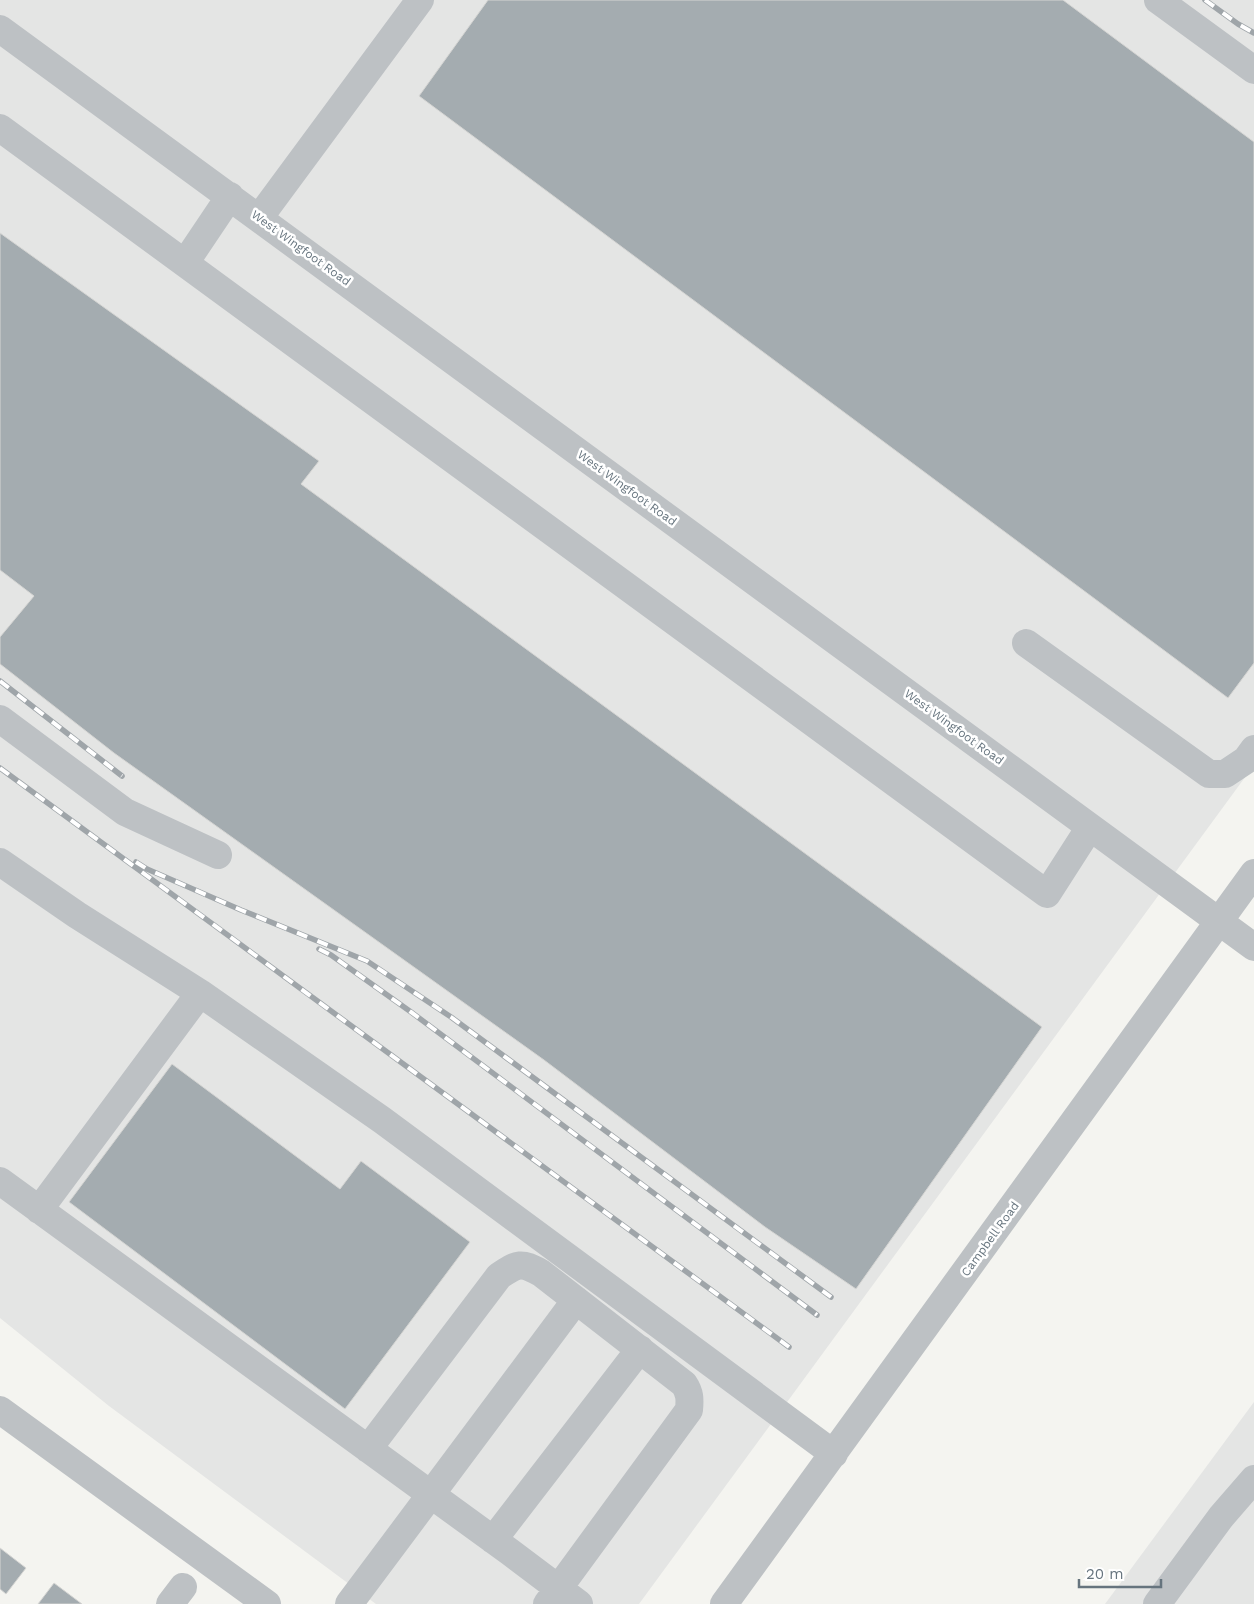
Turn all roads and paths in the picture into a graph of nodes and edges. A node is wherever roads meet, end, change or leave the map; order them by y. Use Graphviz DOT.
graph roads {
  1 [pos="420,0"];
  2 [pos="1158,0"];
  3 [pos="0,29"];
  4 [pos="1254,70"];
  5 [pos="0,128"];
  6 [pos="230,196"];
  7 [pos="259,218"];
  8 [pos="185,263"];
  9 [pos="1026,643"];
  10 [pos="0,719"];
  11 [pos="1254,749"];
  12 [pos="1090,827"];
  13 [pos="218,855"];
  14 [pos="0,862"];
  15 [pos="1254,873"];
  16 [pos="1220,921"];
  17 [pos="1254,947"];
  18 [pos="200,993"];
  19 [pos="0,1181"];
  20 [pos="40,1210"];
  21 [pos="576,1300"];
  22 [pos="640,1349"];
  23 [pos="0,1410"];
  24 [pos="368,1449"];
  25 [pos="834,1454"];
  26 [pos="1254,1479"];
  27 [pos="430,1494"];
  28 [pos="493,1540"];
  29 [pos="561,1599"];
  30 [pos="268,1604"];
  31 [pos="349,1604"];
  32 [pos="724,1604"];
  33 [pos="1157,1604"];
  1 -- 7 [label="street"];
  2 -- 4 [label="street"];
  3 -- 6 [label="street, West Wingfoot Road"];
  5 -- 8 [label="street"];
  6 -- 7 [label="street, West Wingfoot Road"];
  6 -- 8 [label="street"];
  7 -- 12 [label="street, West Wingfoot Road"];
  8 -- 12 [label="street"];
  9 -- 11 [label="street"];
  10 -- 13 [label="street"];
  12 -- 16 [label="street, West Wingfoot Road"];
  14 -- 18 [label="street"];
  15 -- 16 [label="street, Campbell Road"];
  16 -- 17 [label="street, West Wingfoot Road"];
  16 -- 25 [label="street, Campbell Road"];
  18 -- 20 [label="street"];
  18 -- 25 [label="street"];
  19 -- 20 [label="street"];
  20 -- 24 [label="street"];
  21 -- 22 [label="street"];
  21 -- 24 [label="street"];
  21 -- 27 [label="street"];
  22 -- 28 [label="street"];
  22 -- 29 [label="street"];
  23 -- 30 [label="street"];
  24 -- 27 [label="street"];
  25 -- 32 [label="street, Campbell Road"];
  26 -- 33 [label="street"];
  27 -- 28 [label="street"];
  27 -- 31 [label="street"];
  28 -- 29 [label="street"];
}
